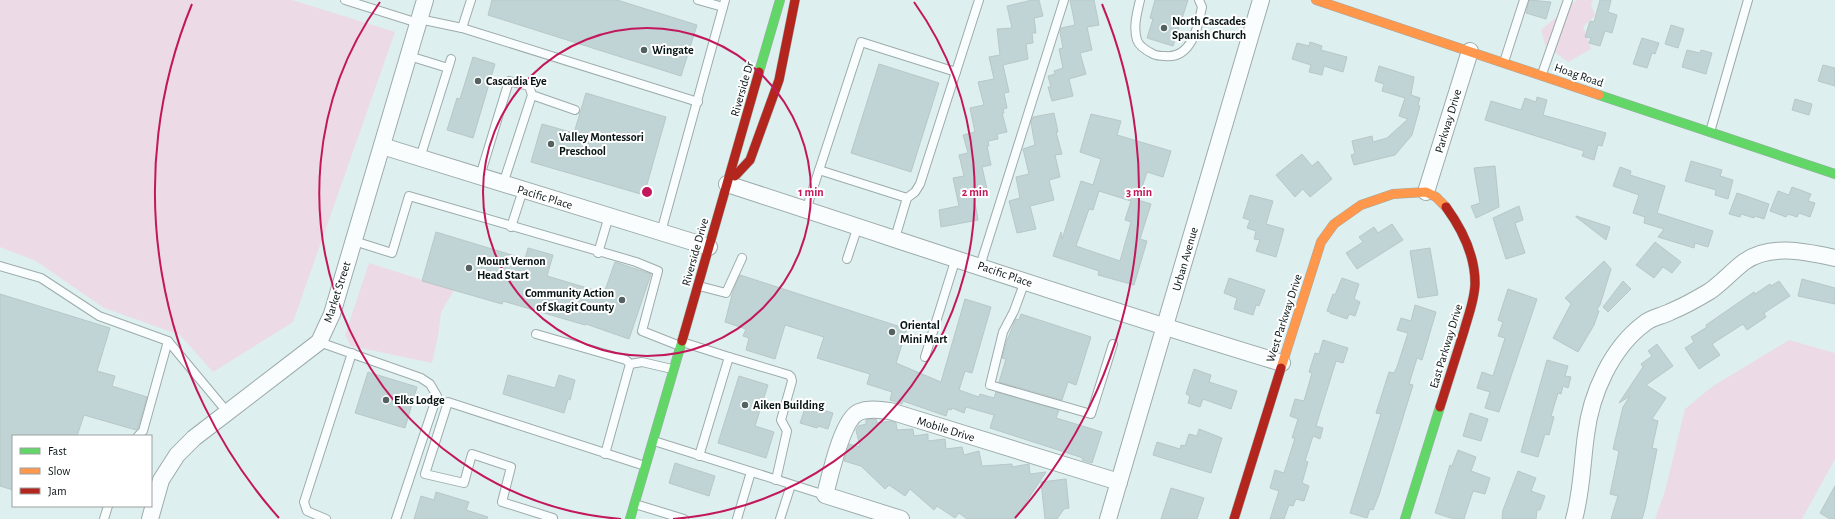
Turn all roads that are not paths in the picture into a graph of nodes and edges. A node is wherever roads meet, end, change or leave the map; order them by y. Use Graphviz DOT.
graph roads {
  1 [pos="345,0"];
  2 [pos="425,0"];
  3 [pos="471,0"];
  4 [pos="698,0"];
  5 [pos="780,0"];
  6 [pos="795,0"];
  7 [pos="979,0"];
  8 [pos="1064,0"];
  9 [pos="1140,0"];
  10 [pos="1199,0"];
  11 [pos="1261,0"];
  12 [pos="1316,0"];
  13 [pos="1524,0"];
  14 [pos="1568,0"];
  15 [pos="1748,0"];
  16 [pos="724,4"];
  17 [pos="419,21"];
  18 [pos="462,28"];
  19 [pos="800,28"];
  20 [pos="1470,51"];
  21 [pos="409,56"];
  22 [pos="451,59"];
  23 [pos="1504,62"];
  24 [pos="448,68"];
  25 [pos="956,72"];
  26 [pos="1542,75"];
  27 [pos="779,80"];
  28 [pos="532,95"];
  29 [pos="698,102"];
  30 [pos="575,110"];
  31 [pos="1710,132"];
  32 [pos="382,146"];
  33 [pos="420,158"];
  34 [pos="819,170"];
  35 [pos="1835,174"];
  36 [pos="480,176"];
  37 [pos="503,184"];
  38 [pos="727,184"];
  39 [pos="523,190"];
  40 [pos="1426,192"];
  41 [pos="907,198"];
  42 [pos="806,210"];
  43 [pos="609,216"];
  44 [pos="858,226"];
  45 [pos="511,227"];
  46 [pos="661,232"];
  47 [pos="895,238"];
  48 [pos="354,241"];
  49 [pos="709,247"];
  50 [pos="598,253"];
  51 [pos="742,258"];
  52 [pos="956,258"];
  53 [pos="1835,258"];
  54 [pos="847,259"];
  55 [pos="0,266"];
  56 [pos="980,266"];
  57 [pos="1025,281"];
  58 [pos="698,286"];
  59 [pos="1165,328"];
  60 [pos="536,334"];
  61 [pos="168,341"];
  62 [pos="319,342"];
  63 [pos="681,344"];
  64 [pos="1113,344"];
  65 [pos="352,353"];
  66 [pos="729,357"];
  67 [pos="925,357"];
  68 [pos="1282,363"];
  69 [pos="630,364"];
  70 [pos="674,369"];
  71 [pos="228,413"];
  72 [pos="139,435"];
  73 [pos="653,441"];
  74 [pos="605,454"];
  75 [pos="699,456"];
  76 [pos="645,466"];
  77 [pos="751,472"];
  78 [pos="776,480"];
  79 [pos="1119,482"];
  80 [pos="791,484"];
  81 [pos="825,495"];
  82 [pos="634,504"];
  83 [pos="108,507"];
  84 [pos="104,519"];
  85 [pos="150,519"];
  86 [pos="326,519"];
  87 [pos="396,519"];
  88 [pos="554,519"];
  89 [pos="630,519"];
  90 [pos="684,519"];
  91 [pos="737,519"];
  92 [pos="780,519"];
  93 [pos="901,519"];
  94 [pos="1108,519"];
  95 [pos="1234,519"];
  96 [pos="1405,519"];
  97 [pos="1574,519"];
  1 -- 17 [label="lane"];
  2 -- 17 [label="street, Market Street"];
  3 -- 18 [label="lane"];
  4 -- 16 [label="lane"];
  5 -- 38 [label="street, Riverside Dr"];
  6 -- 27 [label="street, Riverside Drive"];
  7 -- 25 [label="lane"];
  8 -- 56 [label="lane"];
  9 -- 10 [label="lane"];
  11 -- 59 [label="street, Urban Avenue"];
  12 -- 20 [label="street, Hoag Road"];
  13 -- 23 [label="lane"];
  14 -- 26 [label="lane"];
  15 -- 31 [label="lane"];
  16 -- 29 [label="lane"];
  17 -- 18 [label="lane"];
  17 -- 21 [label="street, Market Street"];
  18 -- 29 [label="lane"];
  19 -- 27 [label="street"];
  20 -- 23 [label="street, Hoag Road"];
  20 -- 40 [label="street, Parkway Drive"];
  21 -- 24 [label="lane"];
  21 -- 32 [label="street, Market Street"];
  22 -- 24 [label="lane"];
  23 -- 26 [label="street, Hoag Road"];
  24 -- 33 [label="lane"];
  25 -- 34 [label="lane"];
  25 -- 41 [label="lane"];
  26 -- 31 [label="street, Hoag Road"];
  27 -- 38 [label="street, Riverside Drive"];
  28 -- 30 [label="lane"];
  28 -- 36 [label="lane"];
  28 -- 37 [label="lane"];
  29 -- 46 [label="lane"];
  31 -- 35 [label="street, Hoag Road"];
  32 -- 33 [label="street, Pacific Place"];
  32 -- 48 [label="street, Market Street"];
  33 -- 36 [label="street, Pacific Place"];
  34 -- 41 [label="lane"];
  34 -- 42 [label="lane"];
  36 -- 37 [label="street, Pacific Place"];
  37 -- 39 [label="street, Pacific Place"];
  38 -- 42 [label="street, Pacific Place"];
  38 -- 49 [label="street, Riverside Drive"];
  39 -- 43 [label="street, Pacific Place"];
  39 -- 45 [label="lane"];
  40 -- 68 [label="street, West Parkway Drive"];
  40 -- 96 [label="street, East Parkway Drive"];
  41 -- 47 [label="lane"];
  42 -- 44 [label="street, Pacific Place"];
  43 -- 46 [label="street, Pacific Place"];
  43 -- 50 [label="lane"];
  44 -- 47 [label="street, Pacific Place"];
  44 -- 54 [label="lane"];
  45 -- 48 [label="lane"];
  45 -- 50 [label="lane"];
  46 -- 49 [label="street, Pacific Place"];
  47 -- 52 [label="street, Pacific Place"];
  48 -- 62 [label="street, Market Street"];
  49 -- 58 [label="street, Riverside Drive"];
  50 -- 63 [label="lane"];
  51 -- 58 [label="lane"];
  52 -- 56 [label="street, Pacific Place"];
  52 -- 67 [label="lane"];
  53 -- 97 [label="street"];
  55 -- 61 [label="lane"];
  56 -- 57 [label="street, Pacific Place"];
  57 -- 59 [label="street, Pacific Place"];
  57 -- 64 [label="lane"];
  58 -- 63 [label="street, Riverside Drive"];
  59 -- 68 [label="street, Pacific Place"];
  59 -- 79 [label="street, Urban Avenue"];
  60 -- 69 [label="lane"];
  61 -- 71 [label="lane"];
  61 -- 72 [label="lane"];
  62 -- 65 [label="lane"];
  62 -- 71 [label="street, Market Street"];
  63 -- 66 [label="lane"];
  63 -- 70 [label="street, Riverside Drive"];
  65 -- 86 [label="lane"];
  65 -- 87 [label="lane"];
  66 -- 75 [label="lane"];
  66 -- 78 [label="lane"];
  68 -- 95 [label="street, West Parkway Drive"];
  69 -- 70 [label="lane"];
  69 -- 74 [label="lane"];
  70 -- 73 [label="street, Riverside Drive"];
  71 -- 85 [label="street, Market Street"];
  73 -- 75 [label="lane"];
  73 -- 76 [label="street, Riverside Drive"];
  74 -- 76 [label="lane"];
  74 -- 88 [label="lane"];
  75 -- 77 [label="lane"];
  76 -- 82 [label="street, Riverside Drive"];
  77 -- 78 [label="lane"];
  77 -- 91 [label="lane"];
  78 -- 80 [label="lane"];
  79 -- 81 [label="street, Mobile Drive"];
  79 -- 94 [label="street, Urban Avenue"];
  80 -- 81 [label="lane"];
  80 -- 92 [label="lane"];
  81 -- 93 [label="street"];
  82 -- 89 [label="street, Riverside Drive"];
  82 -- 90 [label="lane"];
  83 -- 84 [label="lane"];
}
